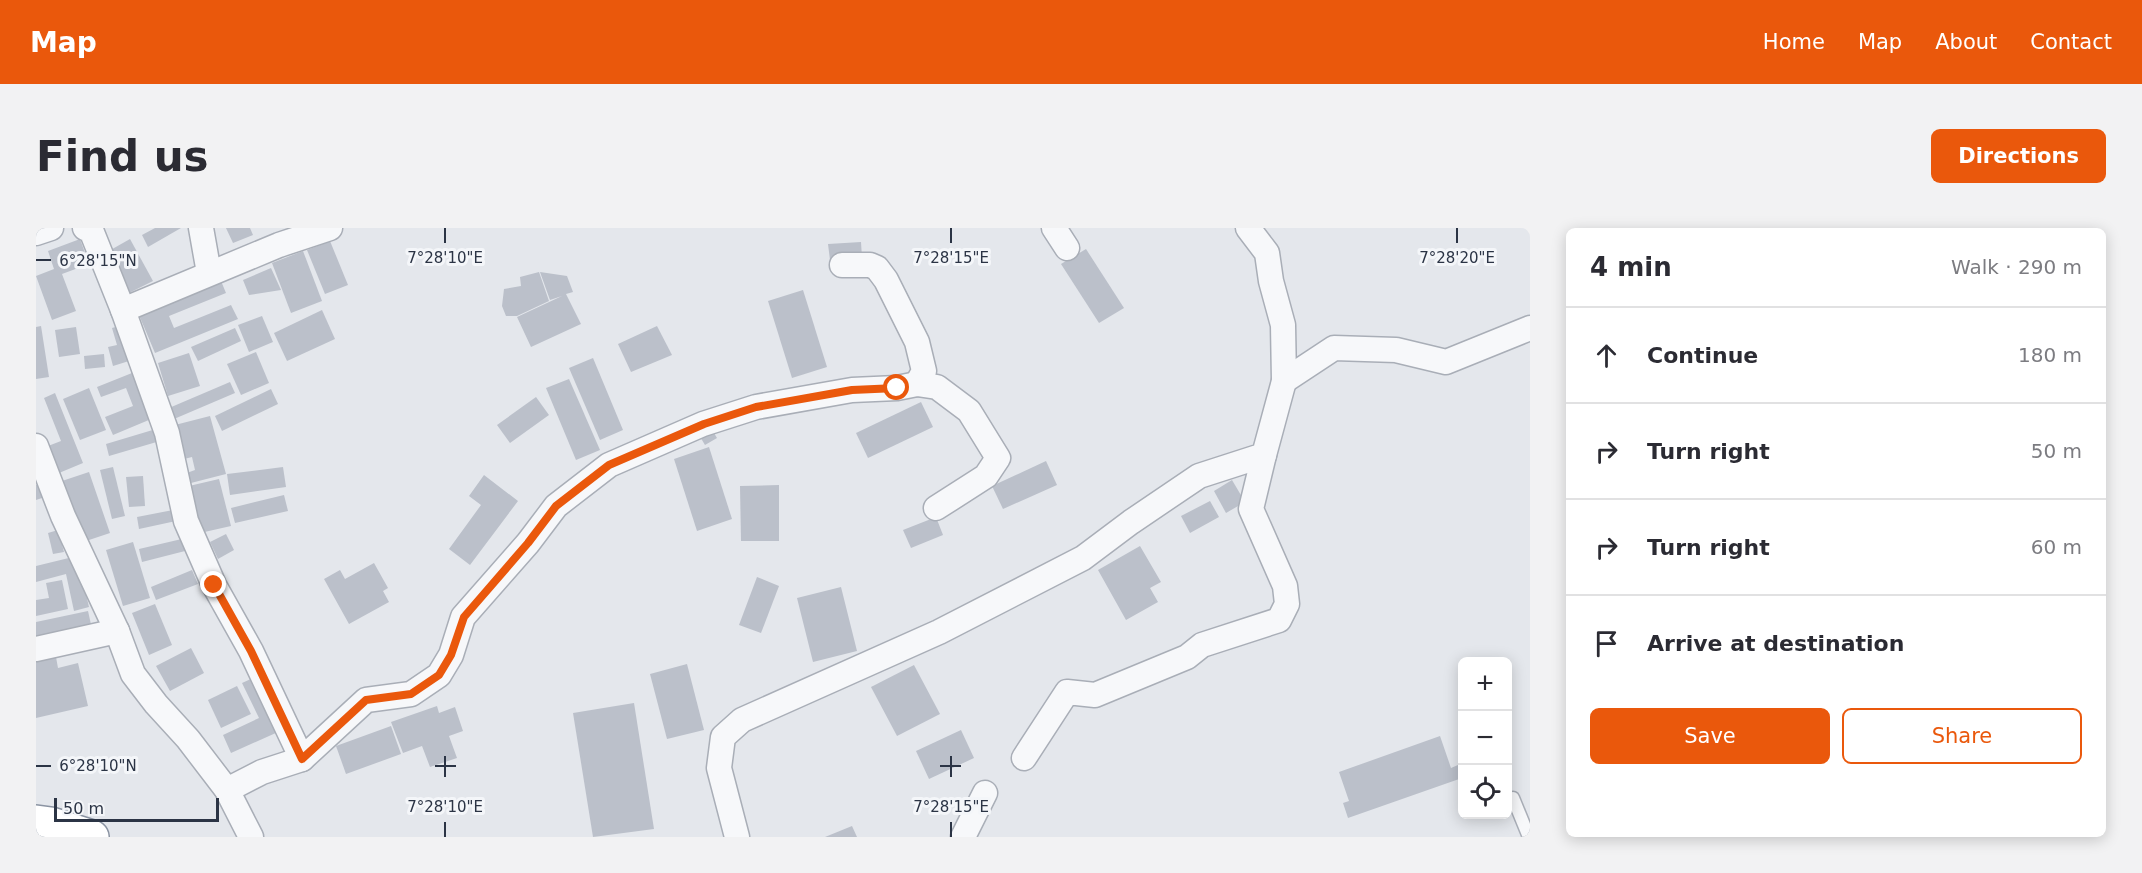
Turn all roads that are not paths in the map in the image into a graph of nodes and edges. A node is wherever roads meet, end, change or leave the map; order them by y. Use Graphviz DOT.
graph roads {
  1 [pos="51,228"];
  2 [pos="201,228"];
  3 [pos="330,228"];
  4 [pos="1054,228"];
  5 [pos="1248,228"];
  6 [pos="91,229"];
  7 [pos="36,233"];
  8 [pos="1067,248"];
  9 [pos="842,265"];
  10 [pos="209,273"];
  11 [pos="123,310"];
  12 [pos="1530,328"];
  13 [pos="1284,381"];
  14 [pos="917,384"];
  15 [pos="36,447"];
  16 [pos="1264,455"];
  17 [pos="936,508"];
  18 [pos="117,631"];
  19 [pos="36,649"];
  20 [pos="1024,758"];
  21 [pos="302,759"];
  22 [pos="227,790"];
  23 [pos="985,793"];
  24 [pos="1513,798"];
  25 [pos="36,822"];
  26 [pos="92,837"];
  27 [pos="251,837"];
  28 [pos="737,837"];
  29 [pos="963,837"];
  30 [pos="1529,837"];
  1 -- 7 [label="street"];
  2 -- 10 [label="street"];
  3 -- 10 [label="street"];
  4 -- 8 [label="street"];
  5 -- 13 [label="street"];
  6 -- 11 [label="street"];
  9 -- 14 [label="street"];
  10 -- 11 [label="street"];
  11 -- 21 [label="street"];
  12 -- 13 [label="street"];
  13 -- 16 [label="street"];
  14 -- 17 [label="street"];
  14 -- 21 [label="street"];
  15 -- 18 [label="street"];
  16 -- 20 [label="street"];
  16 -- 28 [label="street"];
  18 -- 19 [label="street"];
  18 -- 22 [label="street"];
  21 -- 22 [label="street"];
  22 -- 27 [label="street"];
  23 -- 29 [label="street"];
  24 -- 30 [label="lane"];
  25 -- 26 [label="highway"];
}
